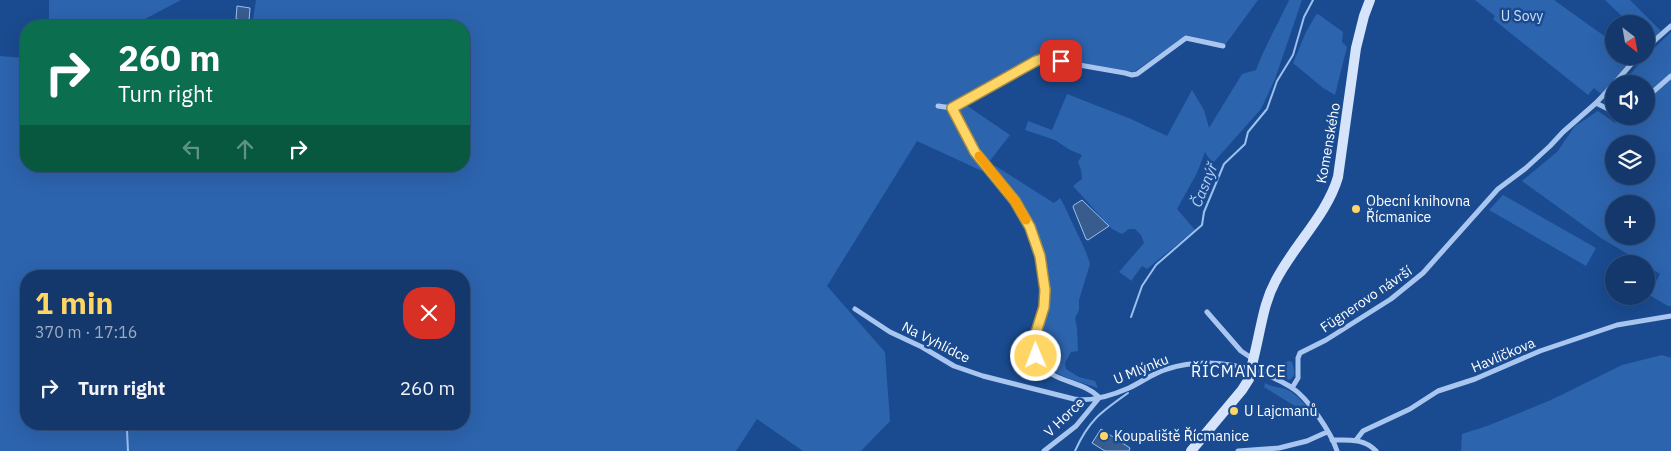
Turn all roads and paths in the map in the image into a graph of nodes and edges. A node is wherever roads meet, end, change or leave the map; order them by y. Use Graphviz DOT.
graph roads {
  1 [pos="1370,0"];
  2 [pos="1671,26"];
  3 [pos="1655,40"];
  4 [pos="1223,46"];
  5 [pos="1630,65"];
  6 [pos="1622,75"];
  7 [pos="1671,76"];
  8 [pos="1655,90"];
  9 [pos="1605,94"];
  10 [pos="1596,103"];
  11 [pos="938,106"];
  12 [pos="952,108"];
  13 [pos="1605,108"];
  14 [pos="854,309"];
  15 [pos="1207,312"];
  16 [pos="1671,316"];
  17 [pos="1252,364"];
  18 [pos="1292,388"];
  19 [pos="1099,397"];
  20 [pos="1328,432"];
  21 [pos="1332,440"];
  22 [pos="1356,440"];
  23 [pos="1044,451"];
  24 [pos="1191,451"];
  25 [pos="1238,451"];
  26 [pos="1337,451"];
  27 [pos="1376,451"];
  1 -- 17 [label="main road, Komenského"];
  2 -- 3 [label="street"];
  4 -- 12 [label="street"];
  5 -- 6 [label="street, Fügnerovo návrší"];
  7 -- 8 [label="street"];
  9 -- 10 [label="street, Fügnerovo návrší"];
  10 -- 13 [label="street"];
  10 -- 18 [label="street, Fügnerovo návrší"];
  11 -- 12 [label="street"];
  12 -- 19 [label="street"];
  14 -- 19 [label="street, Na Vyhlídce"];
  15 -- 17 [label="street"];
  16 -- 22 [label="street, Havlíčkova"];
  17 -- 18 [label="street"];
  17 -- 19 [label="street, U Mlýnku"];
  17 -- 24 [label="main road, Komenského"];
  18 -- 20 [label="street"];
  19 -- 23 [label="street, V Horce"];
  20 -- 21 [label="street"];
  20 -- 25 [label="street"];
  21 -- 22 [label="street"];
  21 -- 26 [label="street"];
  22 -- 27 [label="street"];
}
